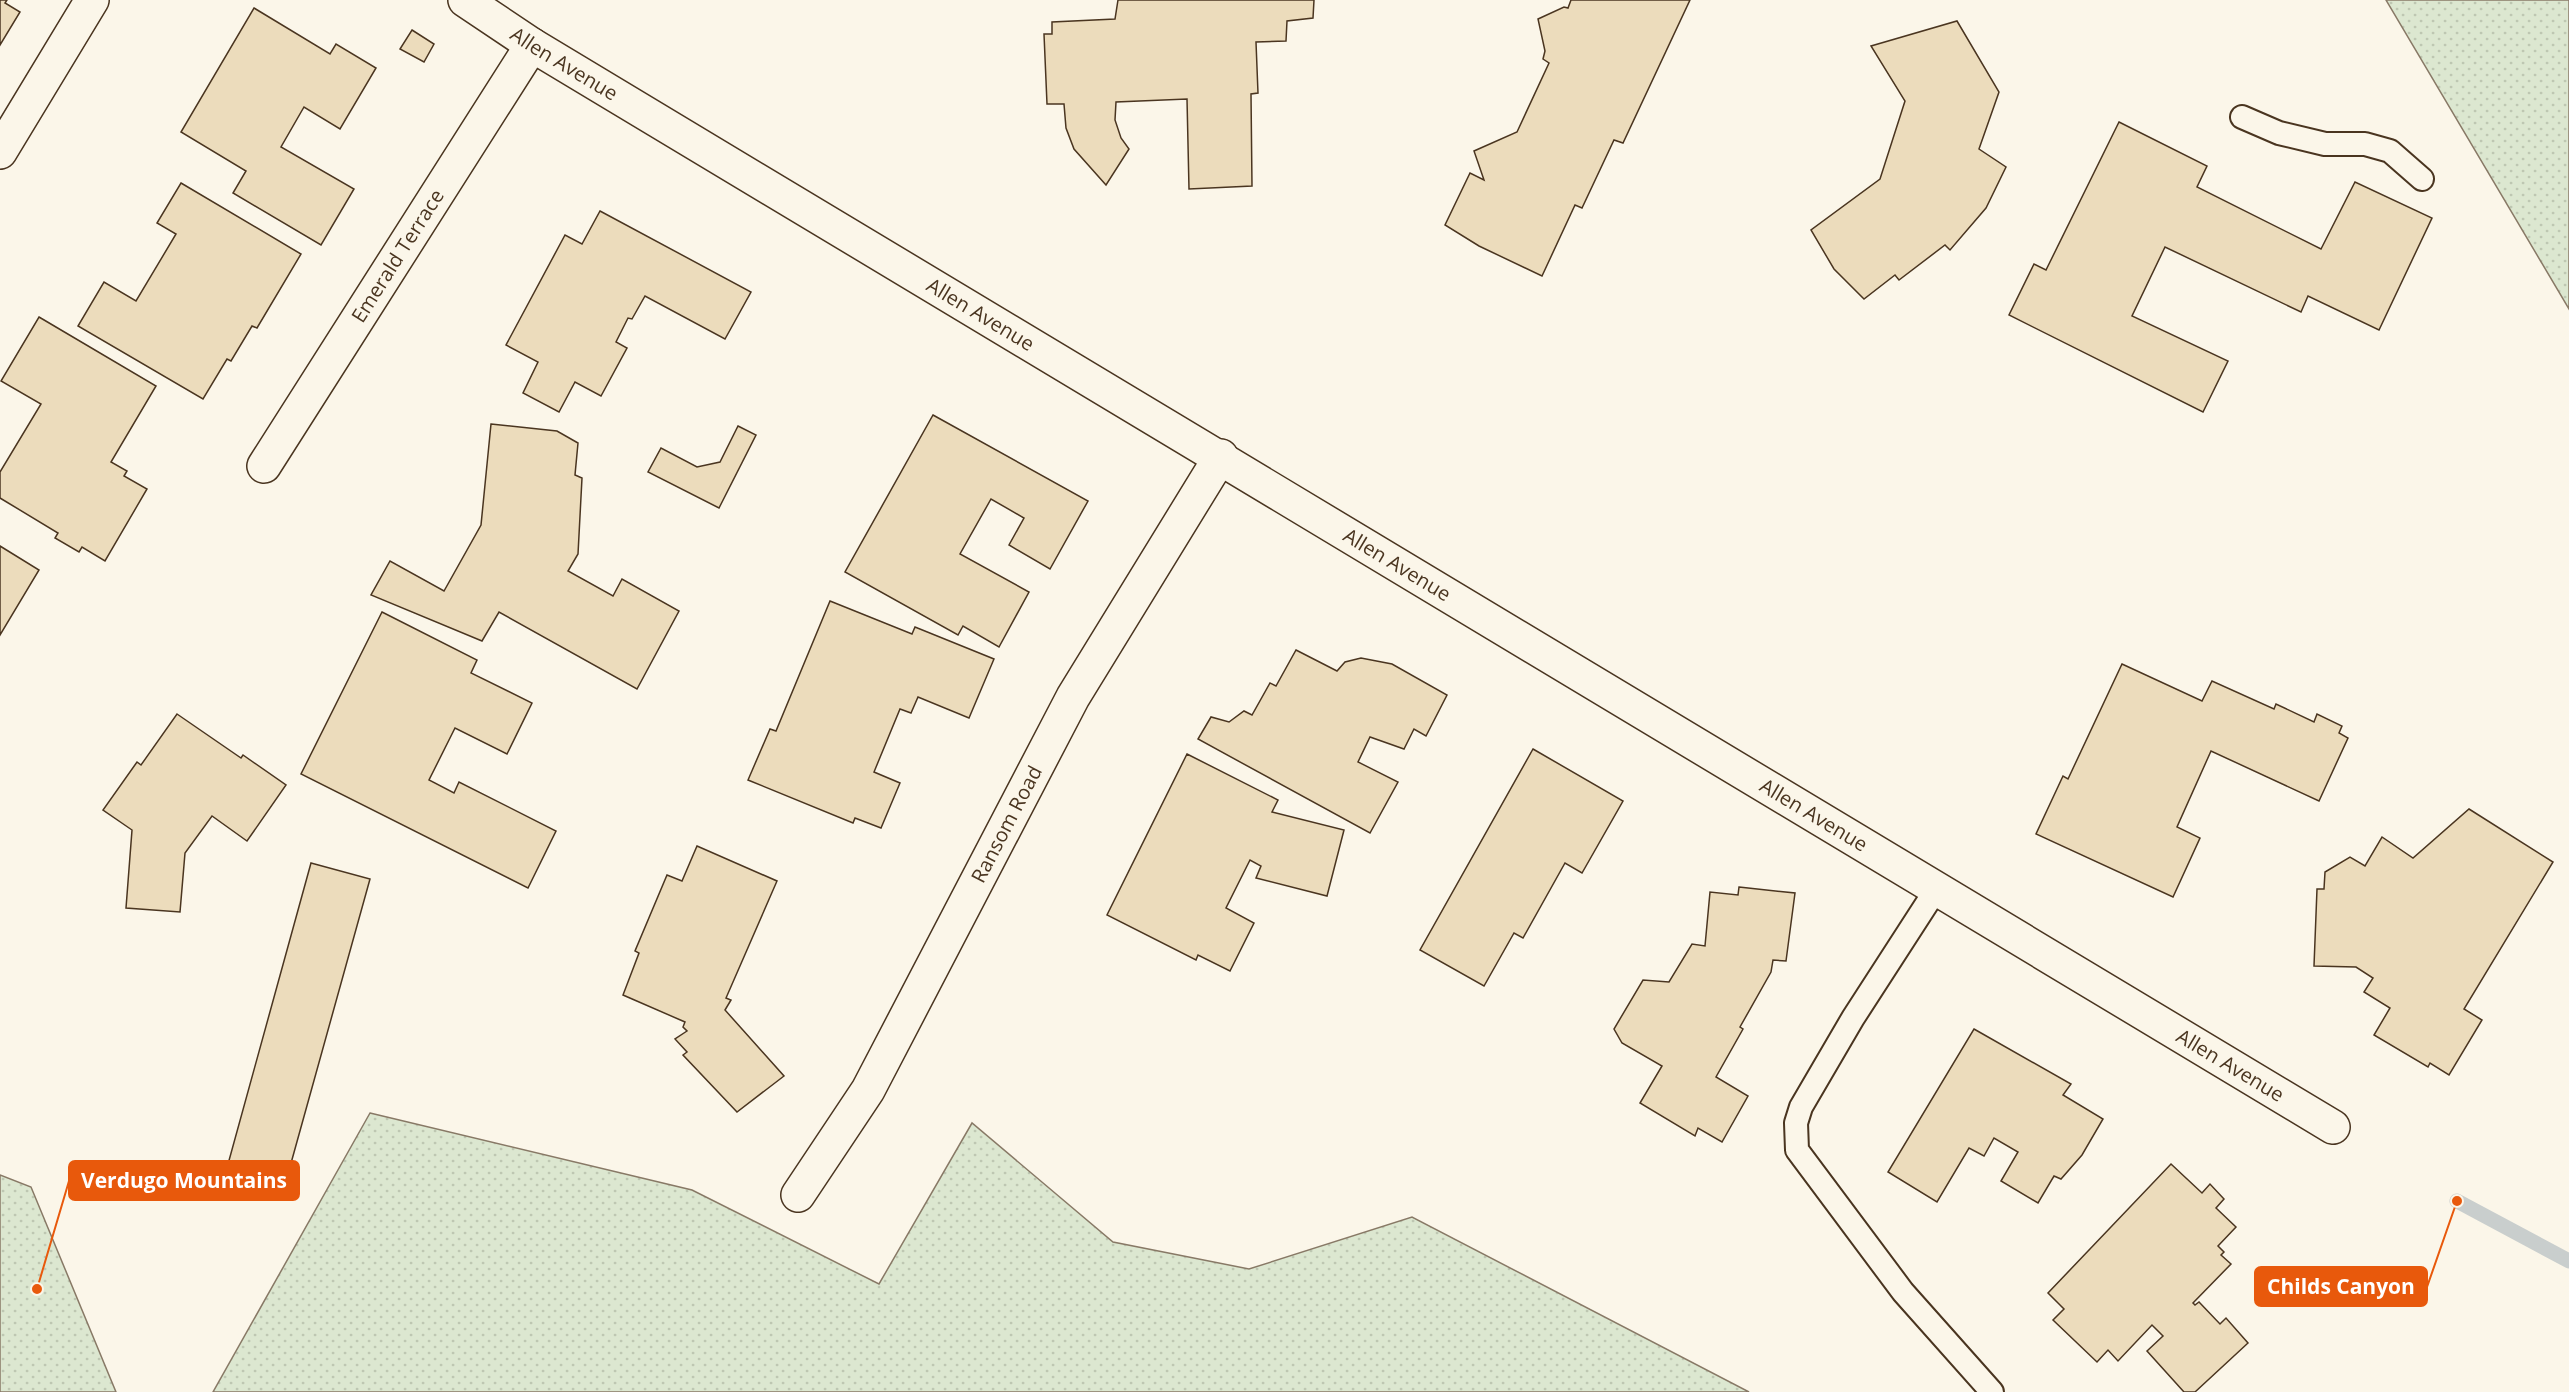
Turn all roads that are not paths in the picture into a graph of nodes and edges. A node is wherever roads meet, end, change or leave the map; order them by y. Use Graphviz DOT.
graph roads {
  1 [pos="92,0"];
  2 [pos="465,0"];
  3 [pos="532,45"];
  4 [pos="2242,117"];
  5 [pos="0,152"];
  6 [pos="2422,179"];
  7 [pos="1221,456"];
  8 [pos="264,466"];
  9 [pos="1937,888"];
  10 [pos="2333,1127"];
  11 [pos="798,1195"];
  12 [pos="1992,1392"];
  1 -- 5 [label="street"];
  2 -- 3 [label="street, Allen Avenue"];
  3 -- 7 [label="street, Allen Avenue"];
  3 -- 8 [label="street, Emerald Terrace"];
  4 -- 6 [label="lane"];
  7 -- 9 [label="street, Allen Avenue"];
  7 -- 11 [label="street, Ransom Road"];
  9 -- 10 [label="street, Allen Avenue"];
  9 -- 12 [label="lane"];
}
